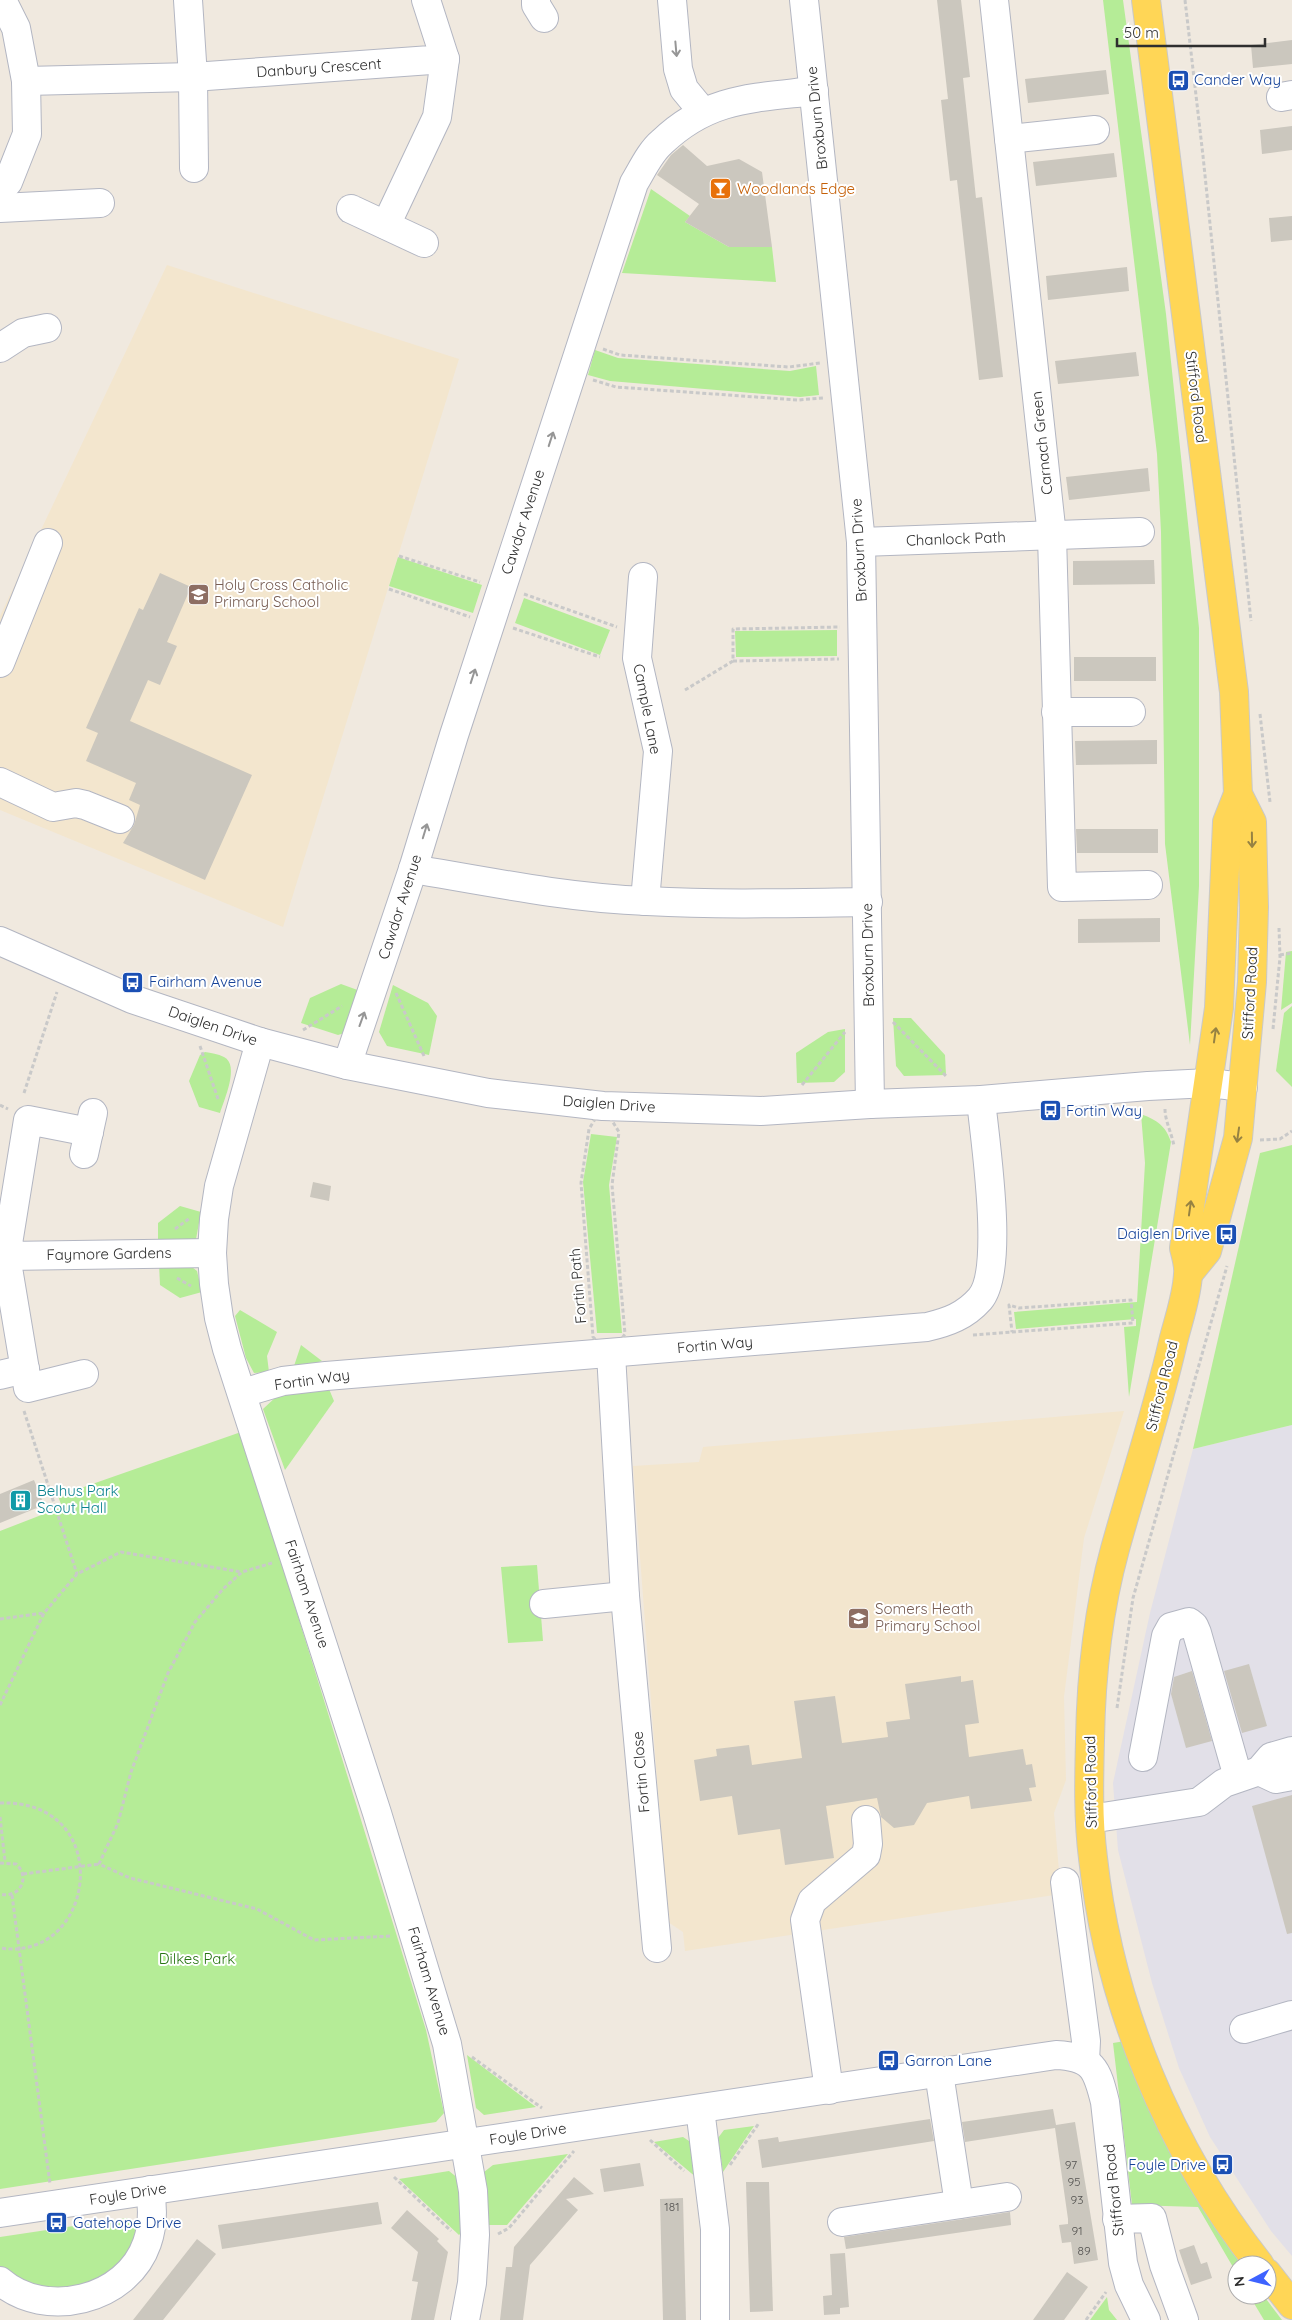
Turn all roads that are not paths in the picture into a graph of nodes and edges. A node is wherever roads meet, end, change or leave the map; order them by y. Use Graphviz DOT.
graph roads {
  1 [pos="2,0"];
  2 [pos="188,0"];
  3 [pos="426,0"];
  4 [pos="672,0"];
  5 [pos="804,0"];
  6 [pos="994,0"];
  7 [pos="1146,0"];
  8 [pos="445,59"];
  9 [pos="193,77"];
  10 [pos="26,81"];
  11 [pos="814,90"];
  12 [pos="703,112"];
  13 [pos="1095,130"];
  14 [pos="1009,139"];
  15 [pos="194,168"];
  16 [pos="0,191"];
  17 [pos="100,202"];
  18 [pos="0,208"];
  19 [pos="351,209"];
  20 [pos="386,225"];
  21 [pos="424,243"];
  22 [pos="47,328"];
  23 [pos="0,348"];
  24 [pos="1140,532"];
  25 [pos="1052,536"];
  26 [pos="861,542"];
  27 [pos="48,543"];
  28 [pos="643,577"];
  29 [pos="0,663"];
  30 [pos="1056,712"];
  31 [pos="1131,712"];
  32 [pos="0,782"];
  33 [pos="1238,794"];
  34 [pos="120,819"];
  35 [pos="413,869"];
  36 [pos="1148,885"];
  37 [pos="645,901"];
  38 [pos="868,902"];
  39 [pos="0,941"];
  40 [pos="260,1042"];
  41 [pos="347,1065"];
  42 [pos="1208,1083"];
  43 [pos="1243,1086"];
  44 [pos="981,1100"];
  45 [pos="870,1104"];
  46 [pos="89,1133"];
  47 [pos="10,1175"];
  48 [pos="212,1253"];
  49 [pos="6,1256"];
  50 [pos="1188,1273"];
  51 [pos="611,1354"];
  52 [pos="12,1372"];
  53 [pos="84,1375"];
  54 [pos="243,1393"];
  55 [pos="625,1596"];
  56 [pos="544,1604"];
  57 [pos="1292,1751"];
  58 [pos="1143,1757"];
  59 [pos="1249,1774"];
  60 [pos="1292,1776"];
  61 [pos="1090,1818"];
  62 [pos="866,1820"];
  63 [pos="1065,1882"];
  64 [pos="657,1948"];
  65 [pos="1292,2015"];
  66 [pos="1244,2029"];
  67 [pos="1084,2061"];
  68 [pos="939,2073"];
  69 [pos="829,2090"];
  70 [pos="700,2109"];
  71 [pos="466,2144"];
  72 [pos="150,2190"];
  73 [pos="1007,2196"];
  74 [pos="959,2204"];
  75 [pos="0,2213"];
  76 [pos="1117,2219"];
  77 [pos="842,2222"];
  78 [pos="1253,2255"];
  79 [pos="0,2281"];
  80 [pos="1277,2286"];
  81 [pos="1292,2305"];
  82 [pos="74,2311"];
  83 [pos="465,2320"];
  84 [pos="715,2320"];
  85 [pos="1146,2320"];
  86 [pos="1184,2320"];
  1 -- 10 [label="street"];
  2 -- 9 [label="street"];
  3 -- 8 [label="street"];
  4 -- 12 [label="street, one-way"];
  5 -- 11 [label="street, Broxburn Drive"];
  6 -- 14 [label="street, Carnach Green"];
  7 -- 33 [label="main road, Stifford Road"];
  8 -- 9 [label="street, Danbury Crescent"];
  8 -- 20 [label="street"];
  9 -- 10 [label="street, Danbury Crescent"];
  9 -- 15 [label="street"];
  10 -- 16 [label="street"];
  11 -- 12 [label="street, Cawdor Avenue"];
  11 -- 26 [label="street, Broxburn Drive"];
  35 -- 12 [label="street, Cawdor Avenue, one-way"];
  13 -- 14 [label="street"];
  14 -- 25 [label="street, Carnach Green"];
  17 -- 18 [label="street"];
  19 -- 20 [label="street"];
  20 -- 21 [label="street"];
  22 -- 23 [label="street"];
  24 -- 25 [label="street, Chanlock Path"];
  25 -- 26 [label="street, Chanlock Path"];
  25 -- 30 [label="street, Carnach Green"];
  26 -- 38 [label="street, Broxburn Drive"];
  27 -- 29 [label="street"];
  28 -- 37 [label="street, Cample Lane"];
  30 -- 31 [label="street"];
  30 -- 36 [label="street, Carnach Green"];
  32 -- 34 [label="street"];
  42 -- 33 [label="main road, Stifford Road, one-way"];
  33 -- 43 [label="main road, Stifford Road, one-way"];
  35 -- 37 [label="street"];
  41 -- 35 [label="street, Cawdor Avenue, one-way"];
  37 -- 38 [label="street"];
  38 -- 45 [label="street, Broxburn Drive"];
  39 -- 40 [label="street, Daiglen Drive"];
  40 -- 41 [label="street, Daiglen Drive"];
  40 -- 48 [label="street, Fairham Avenue"];
  41 -- 45 [label="street, Daiglen Drive"];
  42 -- 43 [label="street, Daiglen Drive"];
  42 -- 44 [label="street, Daiglen Drive"];
  50 -- 42 [label="main road, Stifford Road, one-way"];
  43 -- 50 [label="main road, Stifford Road, one-way"];
  44 -- 45 [label="street, Daiglen Drive"];
  44 -- 51 [label="street, Fortin Way"];
  46 -- 47 [label="street"];
  47 -- 49 [label="street"];
  48 -- 49 [label="street, Faymore Gardens"];
  48 -- 54 [label="street, Fairham Avenue"];
  49 -- 52 [label="street"];
  50 -- 61 [label="main road, Stifford Road"];
  51 -- 54 [label="street, Fortin Way"];
  51 -- 55 [label="street, Fortin Close"];
  52 -- 53 [label="street"];
  54 -- 71 [label="street, Fairham Avenue"];
  55 -- 56 [label="street"];
  55 -- 64 [label="street, Fortin Close"];
  57 -- 59 [label="street"];
  58 -- 59 [label="street"];
  59 -- 60 [label="street"];
  59 -- 61 [label="street"];
  61 -- 78 [label="main road, Stifford Road"];
  62 -- 69 [label="street"];
  63 -- 67 [label="street"];
  65 -- 66 [label="street"];
  67 -- 68 [label="street, Foyle Drive"];
  67 -- 76 [label="street, Stifford Road"];
  68 -- 69 [label="street, Foyle Drive"];
  68 -- 74 [label="street"];
  69 -- 70 [label="street, Foyle Drive"];
  70 -- 71 [label="street, Foyle Drive"];
  70 -- 84 [label="street"];
  71 -- 72 [label="street, Foyle Drive"];
  71 -- 83 [label="street, Fairham Avenue"];
  72 -- 75 [label="street, Foyle Drive"];
  72 -- 82 [label="street"];
  73 -- 74 [label="street"];
  74 -- 77 [label="street"];
  76 -- 85 [label="street, Stifford Road"];
  76 -- 86 [label="street"];
  79 -- 82 [label="street"];
  80 -- 81 [label="main road"];
}
